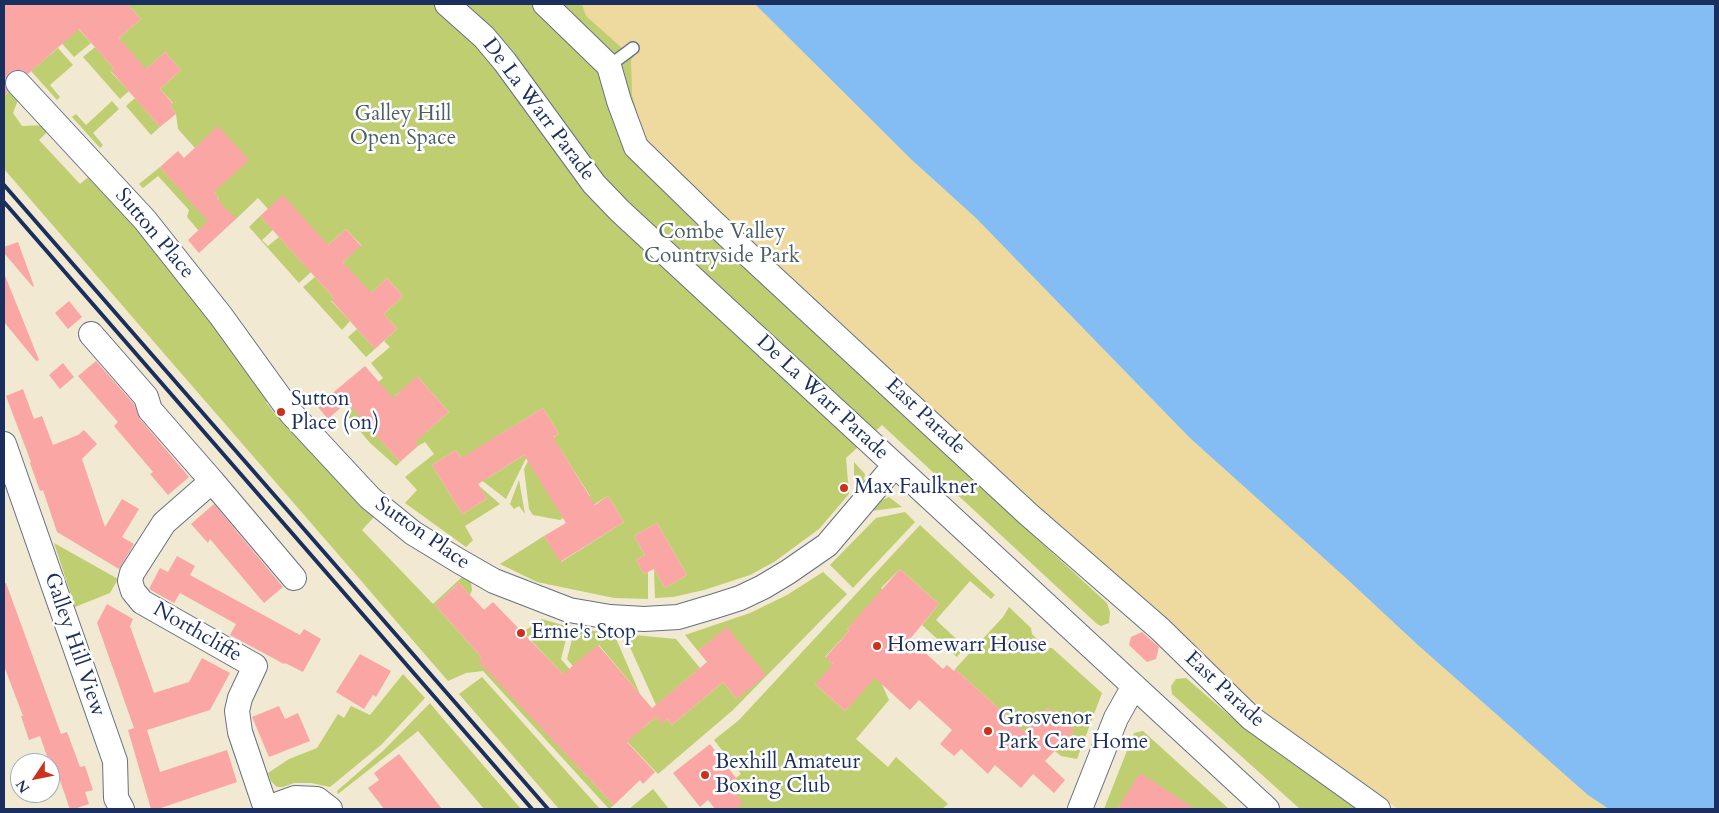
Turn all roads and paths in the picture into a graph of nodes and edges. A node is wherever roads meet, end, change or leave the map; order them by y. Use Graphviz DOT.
graph roads {
  1 [pos="447,4"];
  2 [pos="545,4"];
  3 [pos="633,48"];
  4 [pos="609,66"];
  5 [pos="18,83"];
  6 [pos="91,334"];
  7 [pos="4,444"];
  8 [pos="895,465"];
  9 [pos="212,481"];
  10 [pos="10,484"];
  11 [pos="294,578"];
  12 [pos="1134,686"];
  13 [pos="122,809"];
  14 [pos="265,809"];
  15 [pos="330,809"];
  16 [pos="1080,809"];
  17 [pos="1267,809"];
  18 [pos="1378,809"];
  1 -- 8 [label="street, De La Warr Parade"];
  2 -- 4 [label="street, East Parade"];
  3 -- 4 [label="lane"];
  4 -- 18 [label="street, East Parade"];
  5 -- 8 [label="street, Sutton Place"];
  6 -- 9 [label="street"];
  7 -- 10 [label="street, Galley Hill View"];
  8 -- 12 [label="street, De La Warr Parade"];
  9 -- 11 [label="street"];
  9 -- 14 [label="street, Northcliffe"];
  10 -- 13 [label="street, Galley Hill View"];
  12 -- 16 [label="street"];
  12 -- 17 [label="street, De La Warr Parade"];
  14 -- 15 [label="street"];
}
